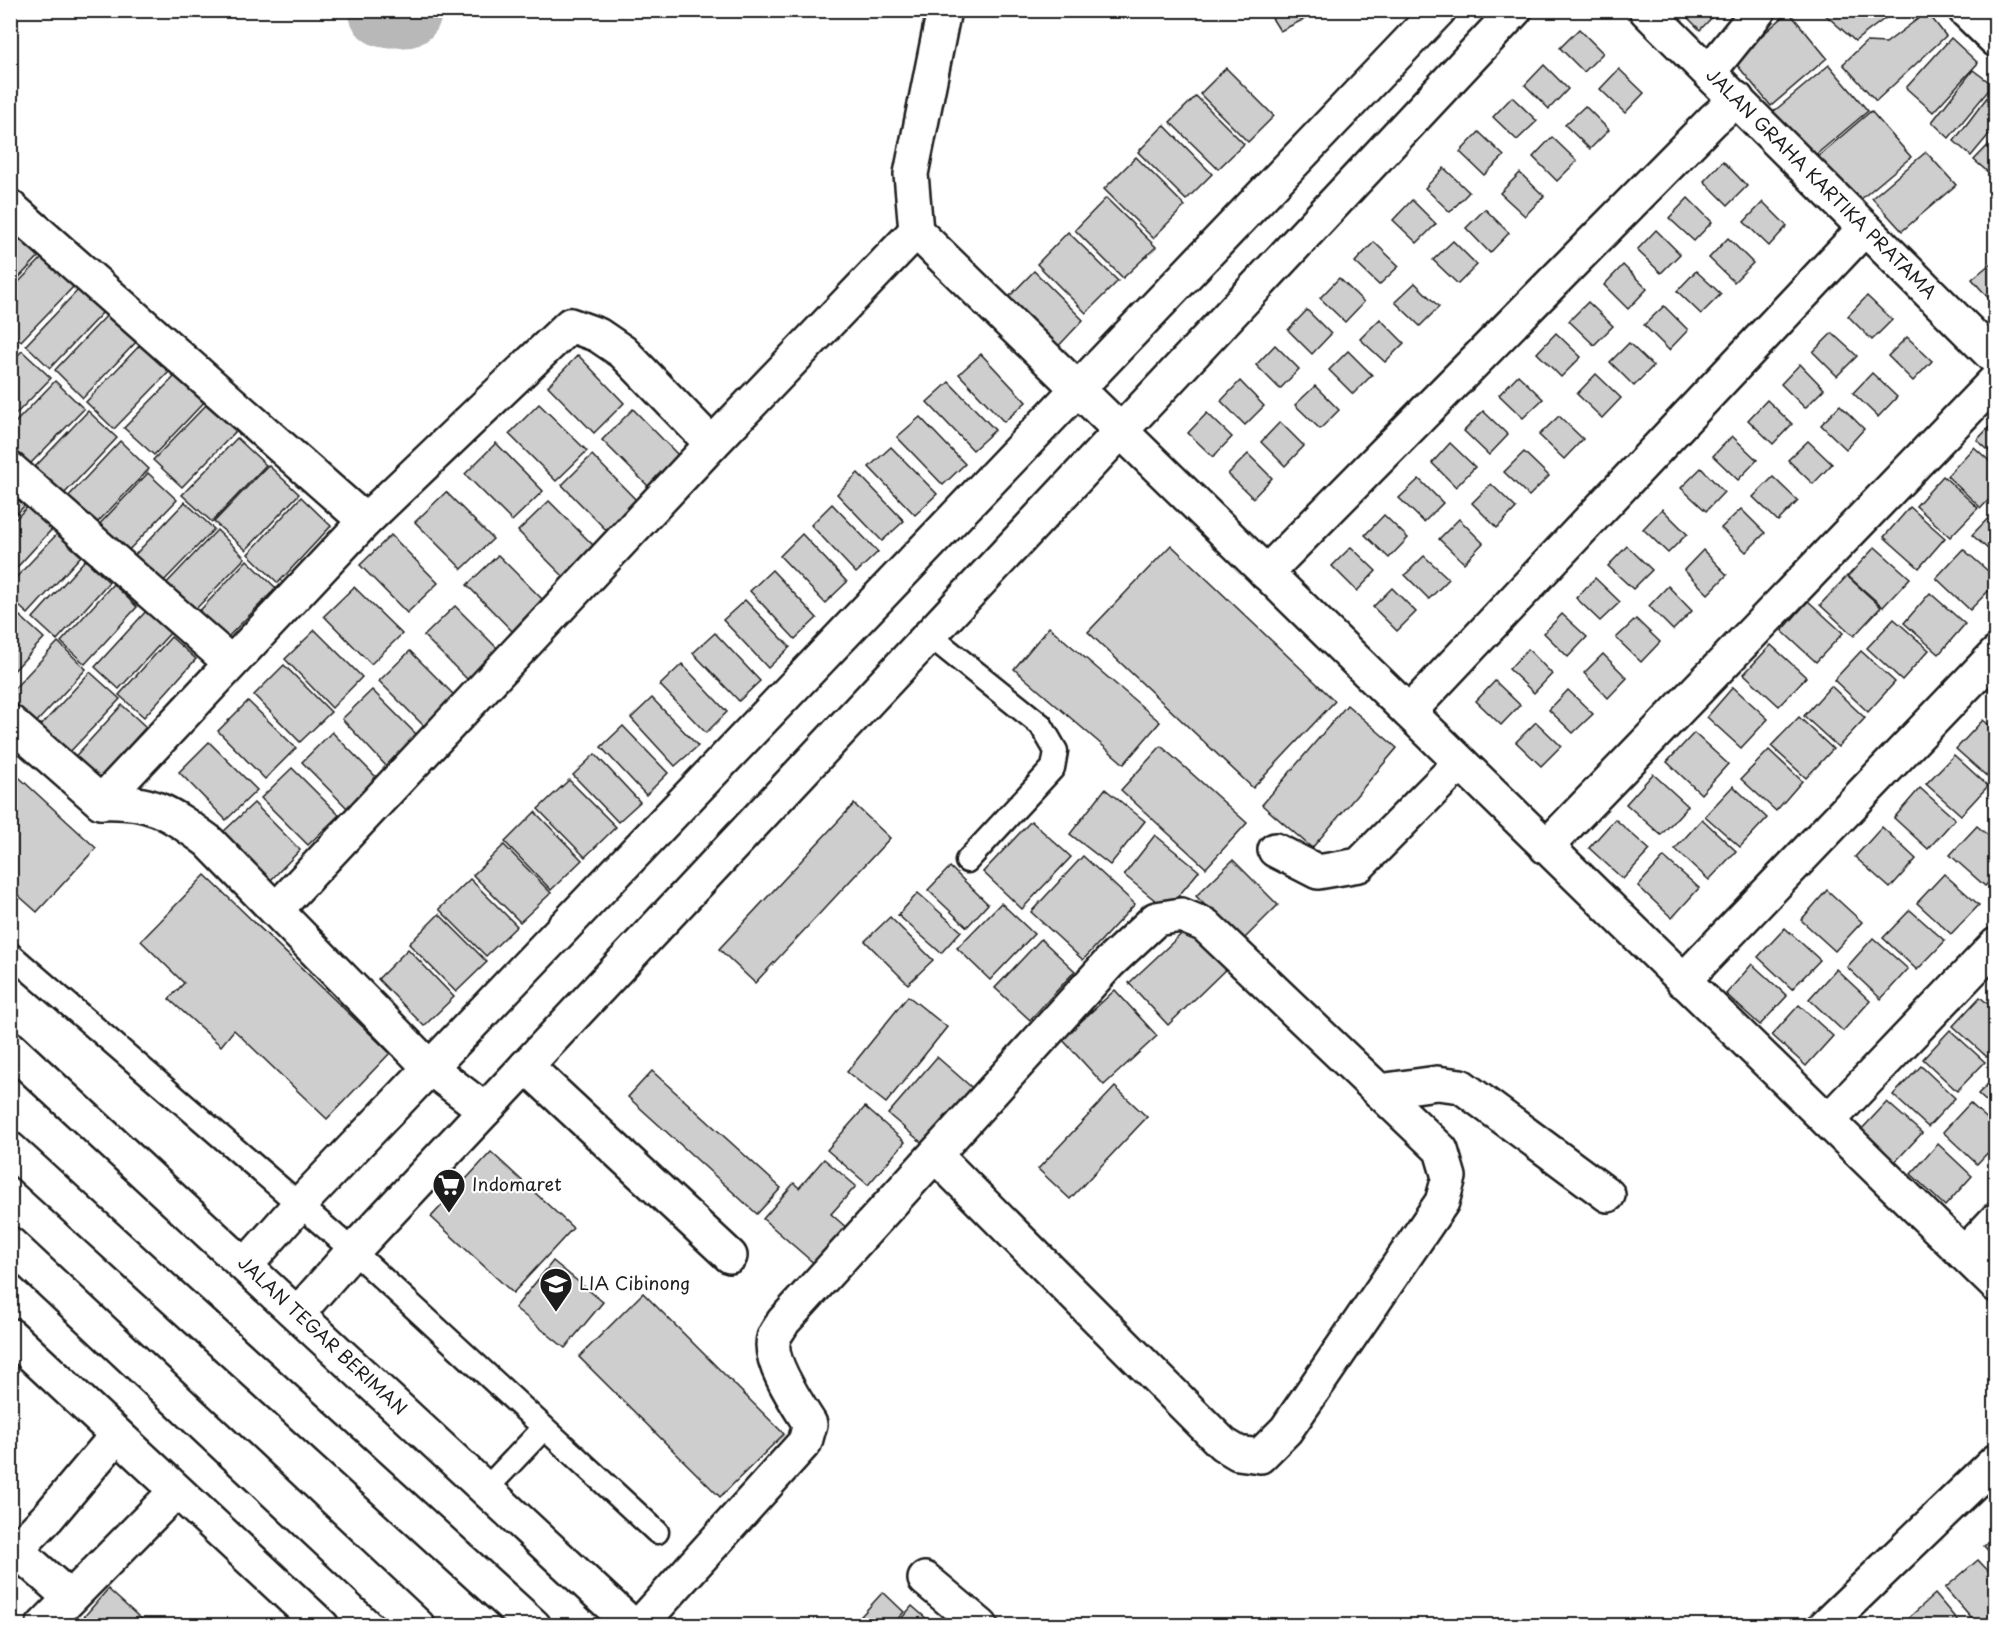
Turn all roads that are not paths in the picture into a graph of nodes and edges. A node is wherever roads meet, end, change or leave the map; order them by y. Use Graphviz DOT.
graph roads {
  1 [pos="944,10"];
  2 [pos="1439,10"];
  3 [pos="1515,10"];
  4 [pos="1646,10"];
  5 [pos="1760,10"];
  6 [pos="1965,10"];
  7 [pos="1995,40"];
  8 [pos="1709,72"];
  9 [pos="1737,99"];
  10 [pos="11,209"];
  11 [pos="1865,228"];
  12 [pos="916,231"];
  13 [pos="1995,359"];
  14 [pos="1995,380"];
  15 [pos="1078,389"];
  16 [pos="1121,431"];
  17 [pos="712,444"];
  18 [pos="10,469"];
  19 [pos="365,521"];
  20 [pos="1266,573"];
  21 [pos="929,635"];
  22 [pos="1995,654"];
  23 [pos="230,662"];
  24 [pos="1409,712"];
  25 [pos="10,722"];
  26 [pos="1464,765"];
  27 [pos="101,802"];
  28 [pos="1546,847"];
  29 [pos="1275,850"];
  30 [pos="967,861"];
  31 [pos="277,909"];
  32 [pos="1995,945"];
  33 [pos="14,966"];
  34 [pos="1683,981"];
  35 [pos="10,1048"];
  36 [pos="526,1066"];
  37 [pos="430,1068"];
  38 [pos="1379,1091"];
  39 [pos="485,1110"];
  40 [pos="1828,1121"];
  41 [pos="10,1149"];
  42 [pos="935,1155"];
  43 [pos="1608,1195"];
  44 [pos="299,1205"];
  45 [pos="1995,1220"];
  46 [pos="10,1244"];
  47 [pos="353,1251"];
  48 [pos="1964,1254"];
  49 [pos="730,1256"];
  50 [pos="246,1265"];
  51 [pos="1995,1285"];
  52 [pos="298,1313"];
  53 [pos="10,1335"];
  54 [pos="544,1428"];
  55 [pos="117,1435"];
  56 [pos="1995,1461"];
  57 [pos="486,1489"];
  58 [pos="176,1491"];
  59 [pos="657,1532"];
  60 [pos="13,1553"];
  61 [pos="925,1579"];
  62 [pos="69,1597"];
  63 [pos="43,1626"];
  64 [pos="322,1626"];
  65 [pos="418,1626"];
  66 [pos="534,1626"];
  67 [pos="633,1626"];
  68 [pos="639,1626"];
  69 [pos="981,1626"];
  70 [pos="1825,1626"];
  1 -- 12 [label="street"];
  2 -- 15 [label="street"];
  3 -- 16 [label="street"];
  4 -- 8 [label="street, JALAN GRAHA KARTIKA PRATAMA"];
  5 -- 8 [label="street"];
  6 -- 7 [label="street"];
  8 -- 9 [label="street, JALAN GRAHA KARTIKA PRATAMA"];
  9 -- 11 [label="street, JALAN GRAHA KARTIKA PRATAMA"];
  9 -- 20 [label="street"];
  10 -- 19 [label="street"];
  11 -- 13 [label="street, JALAN GRAHA KARTIKA PRATAMA"];
  11 -- 24 [label="street"];
  12 -- 15 [label="street"];
  12 -- 17 [label="street"];
  14 -- 28 [label="street"];
  15 -- 16 [label="street"];
  15 -- 37 [label="street"];
  16 -- 20 [label="street"];
  16 -- 21 [label="street"];
  17 -- 19 [label="street"];
  17 -- 31 [label="street"];
  18 -- 23 [label="street"];
  19 -- 23 [label="street"];
  20 -- 24 [label="street"];
  21 -- 30 [label="lane"];
  21 -- 36 [label="street"];
  22 -- 34 [label="street"];
  23 -- 27 [label="street"];
  24 -- 26 [label="street"];
  25 -- 27 [label="street"];
  26 -- 28 [label="street"];
  26 -- 29 [label="street"];
  27 -- 31 [label="street"];
  28 -- 34 [label="street"];
  31 -- 37 [label="street"];
  32 -- 40 [label="street"];
  33 -- 44 [label="lane"];
  34 -- 40 [label="street"];
  35 -- 50 [label="street, JALAN TEGAR BERIMAN"];
  36 -- 39 [label="street"];
  36 -- 49 [label="street"];
  37 -- 39 [label="street"];
  37 -- 44 [label="street"];
  38 -- 42 [label="street"];
  38 -- 42 [label="street"];
  38 -- 43 [label="street"];
  39 -- 47 [label="street"];
  40 -- 48 [label="street"];
  41 -- 66 [label="street"];
  42 -- 68 [label="street"];
  44 -- 47 [label="lane"];
  44 -- 50 [label="street"];
  45 -- 48 [label="street"];
  46 -- 65 [label="street"];
  47 -- 52 [label="street"];
  47 -- 54 [label="lane"];
  48 -- 51 [label="street"];
  50 -- 52 [label="street, JALAN TEGAR BERIMAN"];
  52 -- 57 [label="street, JALAN TEGAR BERIMAN"];
  53 -- 55 [label="street"];
  54 -- 57 [label="lane"];
  54 -- 59 [label="lane"];
  55 -- 58 [label="street"];
  55 -- 60 [label="street"];
  56 -- 70 [label="street"];
  57 -- 67 [label="street, JALAN TEGAR BERIMAN"];
  58 -- 62 [label="street"];
  58 -- 64 [label="street"];
  60 -- 62 [label="street"];
  61 -- 69 [label="street"];
  62 -- 63 [label="street"];
}
